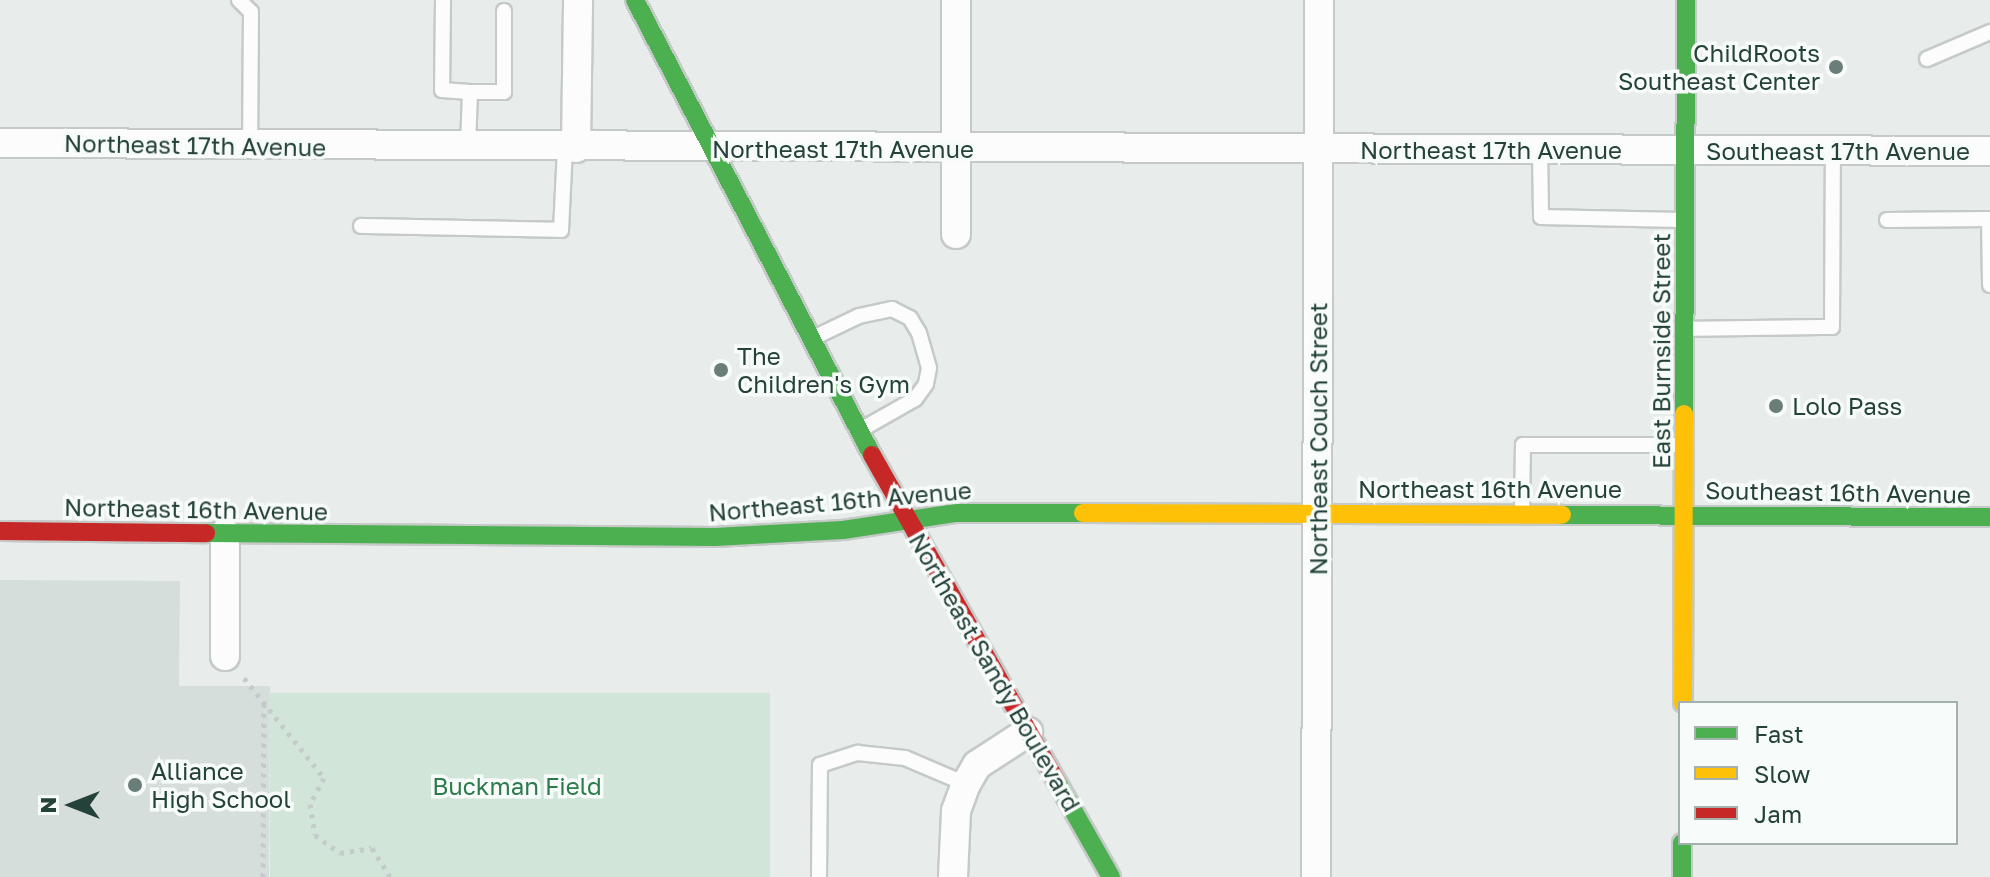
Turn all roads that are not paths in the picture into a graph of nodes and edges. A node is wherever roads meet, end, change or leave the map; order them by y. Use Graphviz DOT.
graph roads {
  1 [pos="239,0"];
  2 [pos="443,0"];
  3 [pos="578,0"];
  4 [pos="635,0"];
  5 [pos="956,0"];
  6 [pos="1319,0"];
  7 [pos="1686,0"];
  8 [pos="504,11"];
  9 [pos="1990,32"];
  10 [pos="1927,59"];
  11 [pos="470,92"];
  12 [pos="0,143"];
  13 [pos="250,146"];
  14 [pos="468,147"];
  15 [pos="570,148"];
  16 [pos="712,148"];
  17 [pos="955,149"];
  18 [pos="1318,149"];
  19 [pos="1540,150"];
  20 [pos="1685,151"];
  21 [pos="1833,151"];
  22 [pos="1990,151"];
  23 [pos="1685,220"];
  24 [pos="1887,220"];
  25 [pos="361,226"];
  26 [pos="956,234"];
  27 [pos="1990,285"];
  28 [pos="1685,329"];
  29 [pos="812,338"];
  30 [pos="861,430"];
  31 [pos="1685,445"];
  32 [pos="1319,513"];
  33 [pos="1522,514"];
  34 [pos="1685,514"];
  35 [pos="1990,517"];
  36 [pos="909,519"];
  37 [pos="0,531"];
  38 [pos="225,533"];
  39 [pos="225,656"];
  40 [pos="1683,701"];
  41 [pos="1028,732"];
  42 [pos="966,784"];
  43 [pos="1682,845"];
  44 [pos="819,877"];
  45 [pos="953,877"];
  46 [pos="1111,877"];
  47 [pos="1316,877"];
  48 [pos="1682,877"];
  1 -- 13 [label="lane"];
  2 -- 11 [label="lane"];
  3 -- 15 [label="street"];
  4 -- 16 [label="street, Northeast Sandy Boulevard"];
  5 -- 17 [label="street"];
  6 -- 18 [label="street, Northeast Couch Street"];
  7 -- 20 [label="street, East Burnside Street"];
  8 -- 11 [label="lane"];
  9 -- 10 [label="lane"];
  11 -- 14 [label="lane"];
  12 -- 13 [label="street, Northeast 17th Avenue"];
  13 -- 14 [label="street, Northeast 17th Avenue"];
  14 -- 15 [label="street, Northeast 17th Avenue"];
  15 -- 16 [label="street, Northeast 17th Avenue"];
  15 -- 25 [label="lane"];
  16 -- 17 [label="street, Northeast 17th Avenue"];
  16 -- 29 [label="street, Northeast Sandy Boulevard"];
  17 -- 18 [label="street, Northeast 17th Avenue"];
  17 -- 26 [label="street"];
  18 -- 19 [label="street, Northeast 17th Avenue"];
  18 -- 32 [label="street, Northeast Couch Street"];
  19 -- 20 [label="street, Northeast 17th Avenue"];
  19 -- 23 [label="lane"];
  20 -- 21 [label="street, Southeast 17th Avenue"];
  20 -- 23 [label="street, East Burnside Street"];
  21 -- 22 [label="street, Southeast 17th Avenue"];
  21 -- 28 [label="lane"];
  23 -- 28 [label="street, East Burnside Street"];
  24 -- 27 [label="lane"];
  28 -- 31 [label="street, East Burnside Street"];
  29 -- 30 [label="street, Northeast Sandy Boulevard"];
  29 -- 30 [label="lane"];
  30 -- 36 [label="street, Northeast Sandy Boulevard"];
  31 -- 33 [label="lane"];
  31 -- 34 [label="street, East Burnside Street"];
  32 -- 33 [label="street, Northeast 16th Avenue"];
  32 -- 36 [label="street, Northeast 16th Avenue"];
  32 -- 47 [label="street, Northeast Couch Street"];
  33 -- 34 [label="street, Northeast 16th Avenue"];
  34 -- 35 [label="street, Southeast 16th Avenue"];
  34 -- 40 [label="street, East Burnside Street"];
  36 -- 38 [label="street, Northeast 16th Avenue"];
  36 -- 41 [label="street, Northeast Sandy Boulevard"];
  37 -- 38 [label="street, Northeast 16th Avenue"];
  38 -- 39 [label="street"];
  41 -- 42 [label="street"];
  41 -- 46 [label="street, Northeast Sandy Boulevard"];
  42 -- 44 [label="lane"];
  42 -- 45 [label="street"];
  43 -- 48 [label="street"];
}
